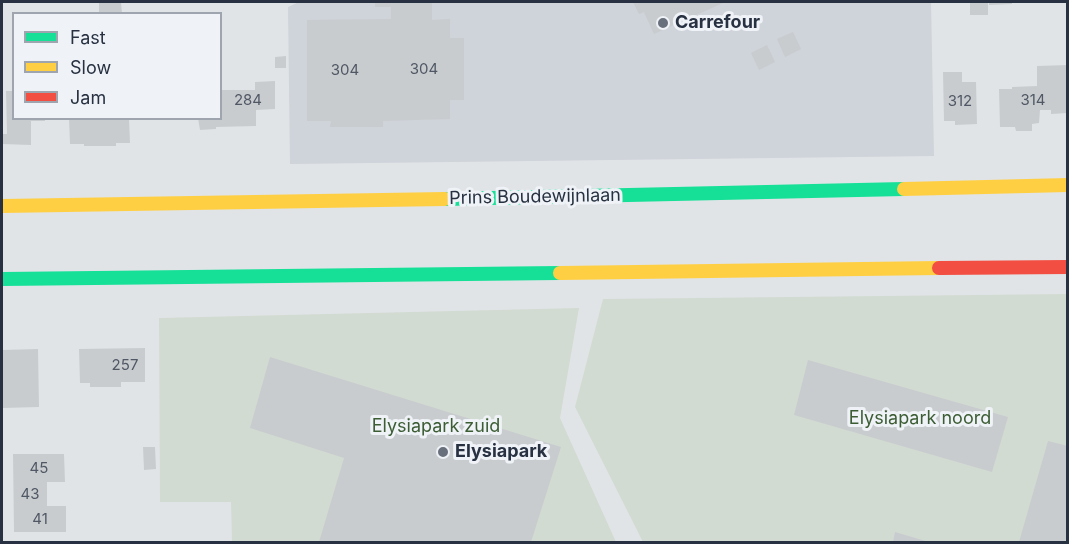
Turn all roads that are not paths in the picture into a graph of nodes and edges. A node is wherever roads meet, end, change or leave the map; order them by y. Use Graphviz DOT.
graph roads {
  1 [pos="1068,185"];
  2 [pos="2,206"];
  3 [pos="1068,267"];
  4 [pos="2,279"];
  1 -- 2 [label="main road, Prins Boudewijnlaan"];
  3 -- 4 [label="main road"];
}
